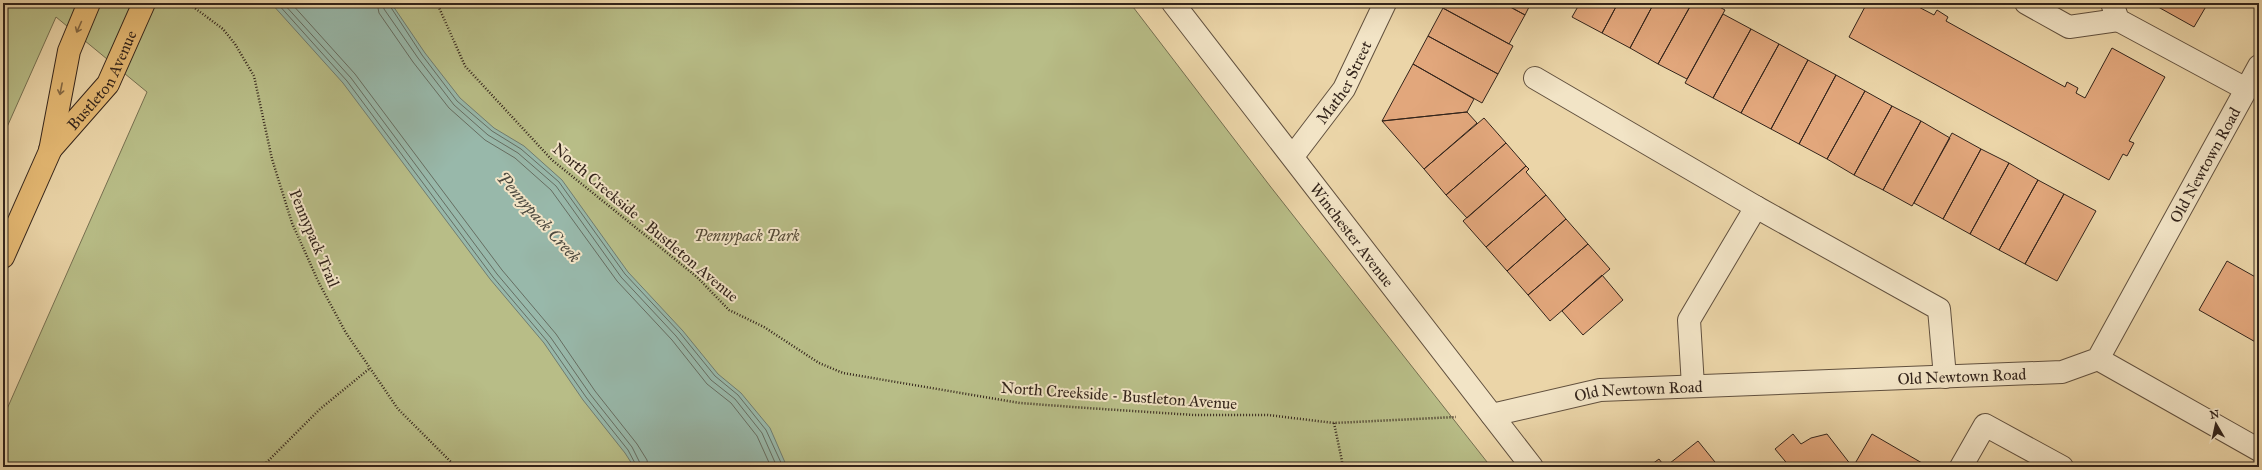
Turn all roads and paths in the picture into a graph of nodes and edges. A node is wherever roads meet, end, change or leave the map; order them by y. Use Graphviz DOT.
graph roads {
  1 [pos="90,3"];
  2 [pos="144,3"];
  3 [pos="188,3"];
  4 [pos="437,3"];
  5 [pos="1173,3"];
  6 [pos="1385,3"];
  7 [pos="2026,3"];
  8 [pos="2115,11"];
  9 [pos="2259,66"];
  10 [pos="1535,78"];
  11 [pos="2246,89"];
  12 [pos="50,151"];
  13 [pos="1293,156"];
  14 [pos="1756,207"];
  15 [pos="3,257"];
  16 [pos="2098,359"];
  17 [pos="369,369"];
  18 [pos="1945,376"];
  19 [pos="1693,386"];
  20 [pos="1492,416"];
  21 [pos="1334,423"];
  22 [pos="2259,450"];
  23 [pos="262,467"];
  24 [pos="456,467"];
  25 [pos="1342,467"];
  26 [pos="1532,467"];
  27 [pos="1961,467"];
  28 [pos="2062,467"];
  1 -- 12 [label="main road, Bustleton Avenue, one-way"];
  2 -- 12 [label="main road, Bustleton Avenue"];
  3 -- 17 [label="path, Pennypack Trail"];
  4 -- 21 [label="path, North Creekside - Bustleton Avenue"];
  5 -- 13 [label="street, Winchester Avenue"];
  6 -- 13 [label="street, Mather Street"];
  7 -- 8 [label="street"];
  8 -- 11 [label="street"];
  9 -- 11 [label="street, Old Newtown Road"];
  10 -- 14 [label="street"];
  11 -- 16 [label="street, Old Newtown Road"];
  12 -- 15 [label="main road, Bustleton Avenue"];
  13 -- 20 [label="street, Winchester Avenue"];
  14 -- 18 [label="street"];
  14 -- 19 [label="street"];
  16 -- 18 [label="street, Old Newtown Road"];
  16 -- 22 [label="street"];
  17 -- 23 [label="path"];
  17 -- 24 [label="path, Pennypack Trail"];
  18 -- 19 [label="street, Old Newtown Road"];
  19 -- 20 [label="street, Old Newtown Road"];
  20 -- 21 [label="path, North Creekside - Bustleton Avenue"];
  20 -- 26 [label="street, Winchester Avenue"];
  21 -- 25 [label="path"];
  27 -- 28 [label="street"];
}
